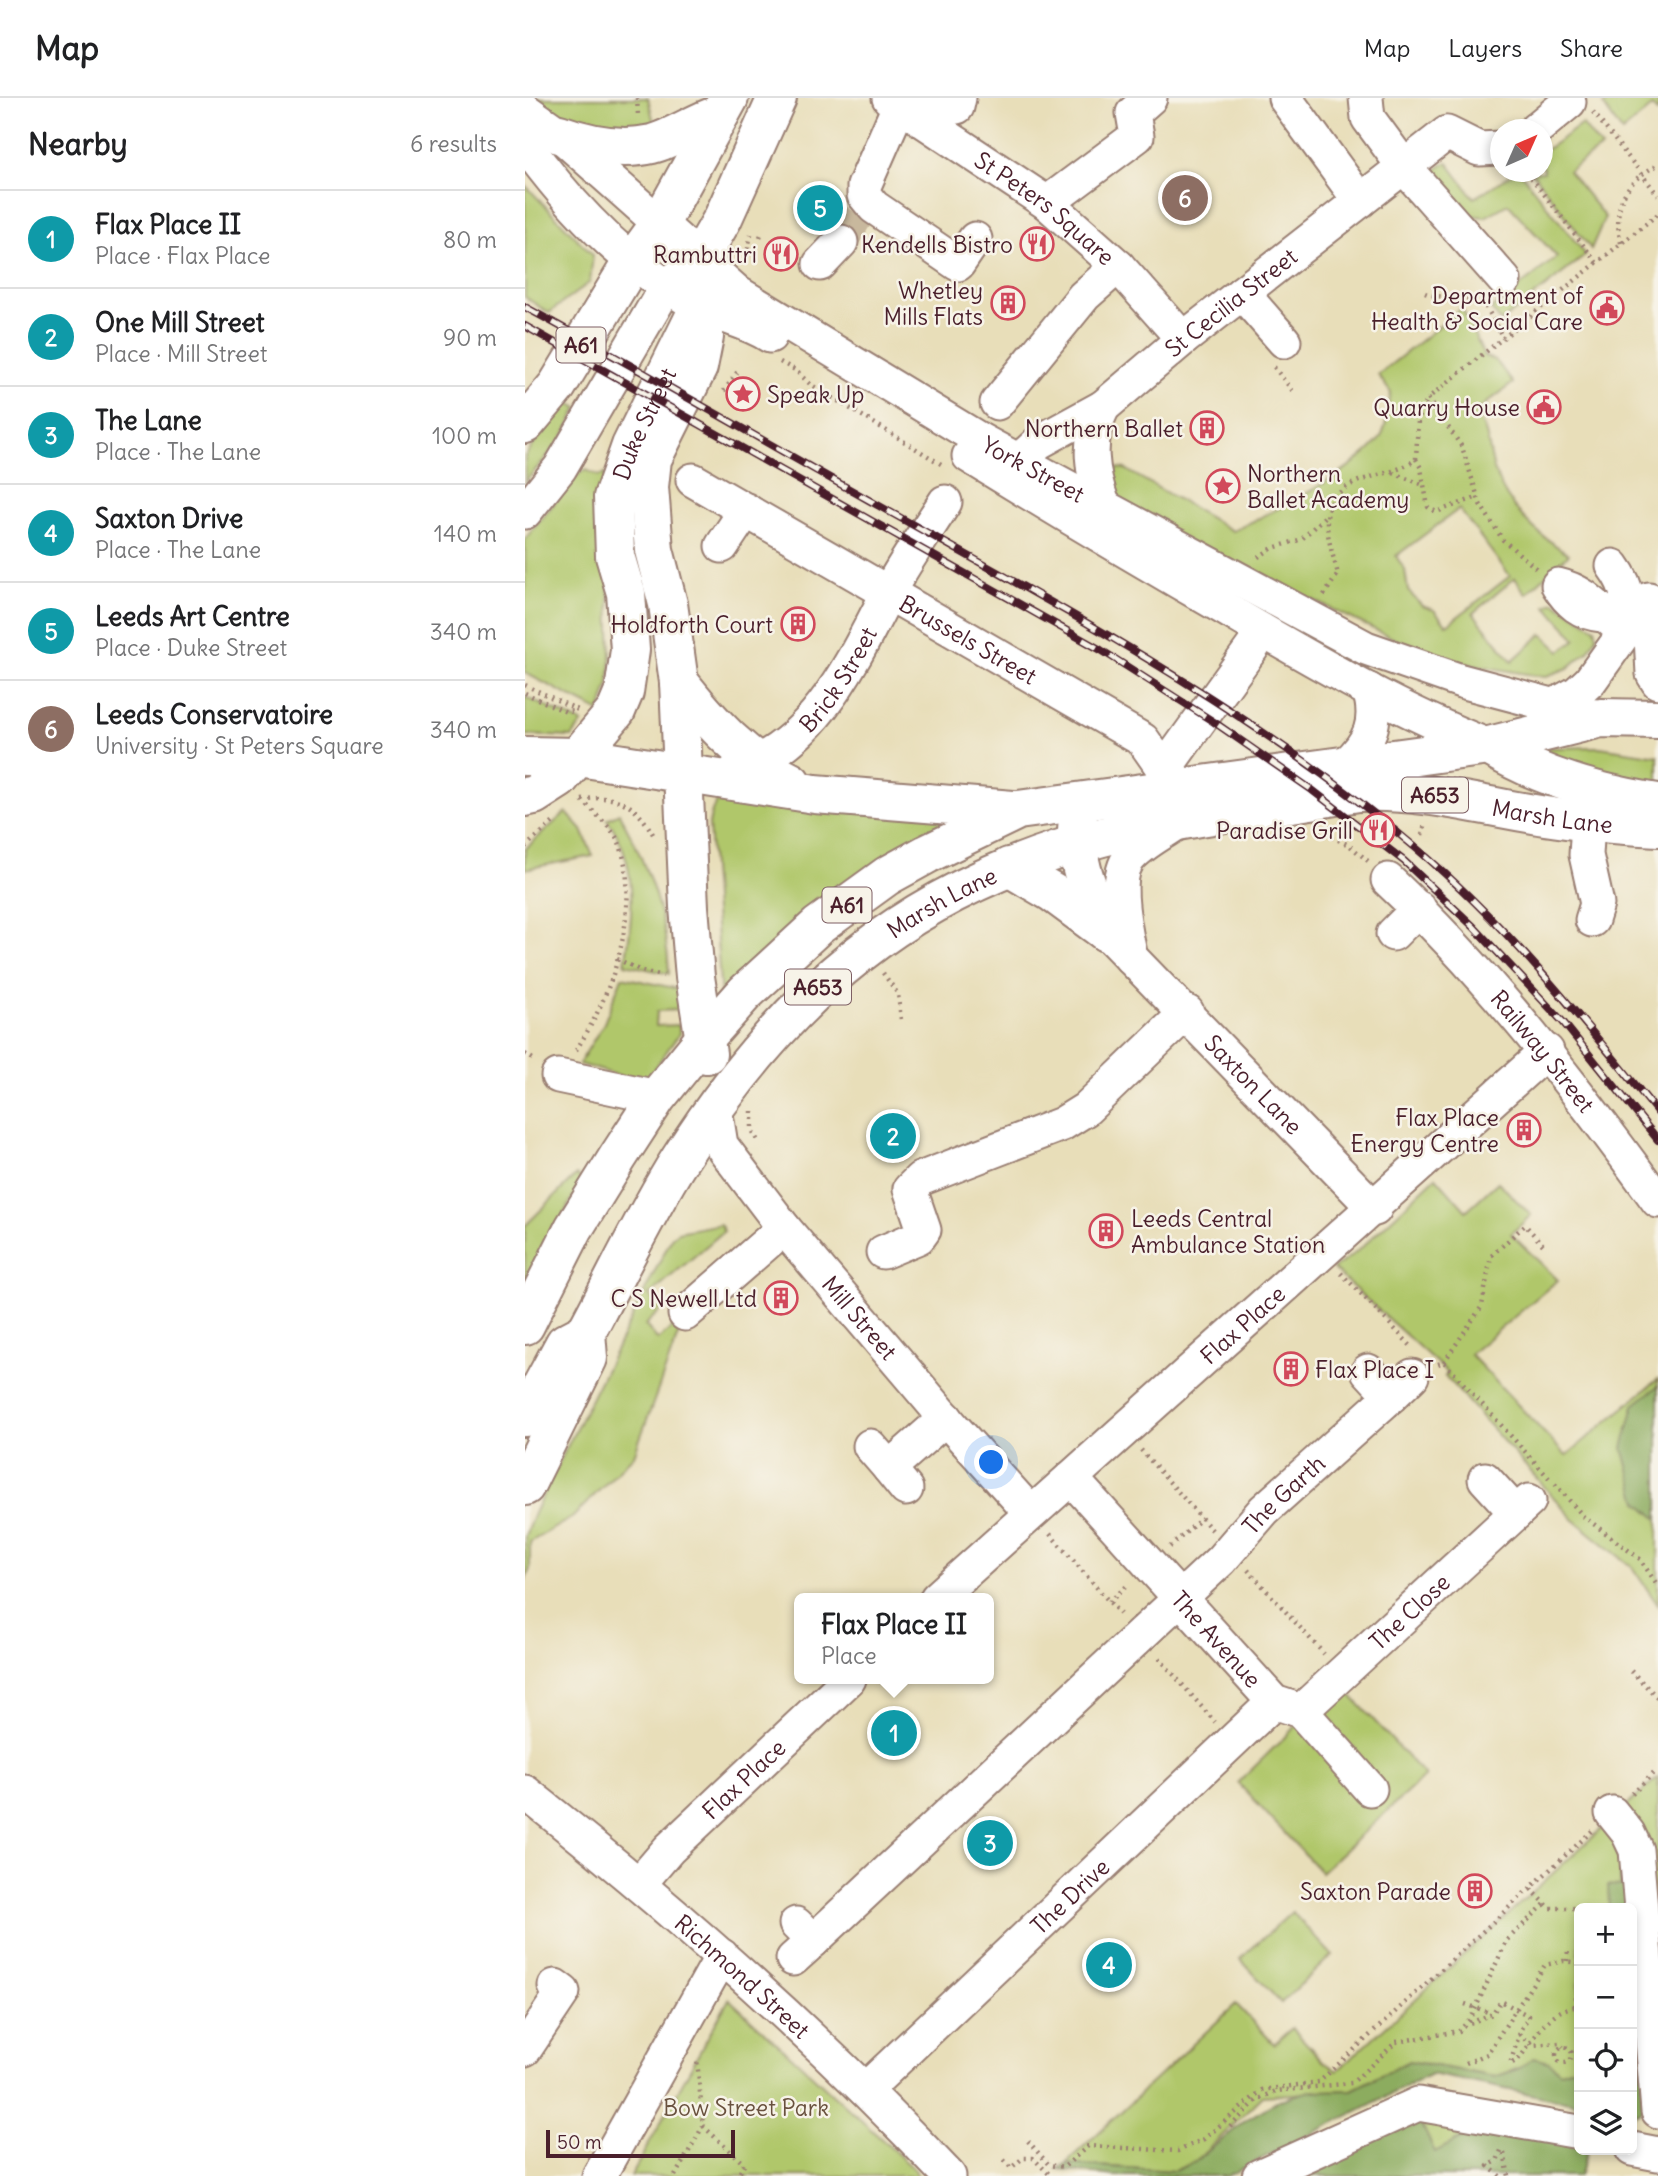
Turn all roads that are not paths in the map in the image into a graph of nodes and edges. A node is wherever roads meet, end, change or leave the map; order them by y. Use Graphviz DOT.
graph roads {
  1 [pos="777,98"];
  2 [pos="959,98"];
  3 [pos="1150,98"];
  4 [pos="1366,98"];
  5 [pos="908,102"];
  6 [pos="1296,102"];
  7 [pos="721,104"];
  8 [pos="1579,105"];
  9 [pos="525,110"];
  10 [pos="1553,120"];
  11 [pos="542,139"];
  12 [pos="1490,148"];
  13 [pos="1404,167"];
  14 [pos="1360,201"];
  15 [pos="1047,203"];
  16 [pos="659,225"];
  17 [pos="975,239"];
  18 [pos="699,260"];
  19 [pos="632,262"];
  20 [pos="1118,266"];
  21 [pos="1504,280"];
  22 [pos="666,287"];
  23 [pos="1242,293"];
  24 [pos="700,306"];
  25 [pos="1183,338"];
  26 [pos="1278,353"];
  27 [pos="997,403"];
  28 [pos="1104,407"];
  29 [pos="525,424"];
  30 [pos="652,459"];
  31 [pos="1015,473"];
  32 [pos="693,480"];
  33 [pos="945,502"];
  34 [pos="1104,507"];
  35 [pos="746,510"];
  36 [pos="525,512"];
  37 [pos="722,546"];
  38 [pos="1620,561"];
  39 [pos="889,591"];
  40 [pos="1551,591"];
  41 [pos="626,593"];
  42 [pos="1639,617"];
  43 [pos="1250,650"];
  44 [pos="679,682"];
  45 [pos="1658,682"];
  46 [pos="1369,690"];
  47 [pos="1555,705"];
  48 [pos="1601,718"];
  49 [pos="1658,719"];
  50 [pos="1489,746"];
  51 [pos="525,756"];
  52 [pos="579,757"];
  53 [pos="757,762"];
  54 [pos="1346,764"];
  55 [pos="696,775"];
  56 [pos="1162,779"];
  57 [pos="815,794"];
  58 [pos="1087,800"];
  59 [pos="1658,803"];
  60 [pos="536,806"];
  61 [pos="1018,810"];
  62 [pos="1588,822"];
  63 [pos="1177,823"];
  64 [pos="1658,827"];
  65 [pos="1077,845"];
  66 [pos="1009,867"];
  67 [pos="1381,873"];
  68 [pos="1419,908"];
  69 [pos="1592,920"];
  70 [pos="1393,934"];
  71 [pos="1119,945"];
  72 [pos="1187,1012"];
  73 [pos="705,1038"];
  74 [pos="1547,1051"];
  75 [pos="558,1076"];
  76 [pos="657,1097"];
  77 [pos="715,1108"];
  78 [pos="1658,1201"];
  79 [pos="1374,1209"];
  80 [pos="784,1227"];
  81 [pos="883,1252"];
  82 [pos="685,1314"];
  83 [pos="525,1325"];
  84 [pos="586,1332"];
  85 [pos="1368,1371"];
  86 [pos="525,1417"];
  87 [pos="946,1419"];
  88 [pos="889,1467"];
  89 [pos="1071,1478"];
  90 [pos="1485,1479"];
  91 [pos="525,1486"];
  92 [pos="1031,1513"];
  93 [pos="943,1593"];
  94 [pos="1181,1598"];
  95 [pos="844,1684"];
  96 [pos="1296,1713"];
  97 [pos="1370,1789"];
  98 [pos="525,1792"];
  99 [pos="1612,1813"];
  100 [pos="640,1883"];
  101 [pos="800,1941"];
  102 [pos="722,1956"];
  103 [pos="555,1986"];
  104 [pos="525,2049"];
  105 [pos="865,2091"];
  106 [pos="1658,2111"];
  107 [pos="1574,2131"];
  108 [pos="1637,2150"];
  109 [pos="1658,2154"];
  110 [pos="599,2176"];
  111 [pos="949,2176"];
  112 [pos="1259,2176"];
  1 -- 18 [label="main road"];
  2 -- 5 [label="street"];
  3 -- 15 [label="street"];
  4 -- 13 [label="street"];
  5 -- 15 [label="street, St Peters Square"];
  5 -- 17 [label="street"];
  6 -- 14 [label="street"];
  7 -- 11 [label="main road"];
  7 -- 16 [label="main road, A61"];
  8 -- 10 [label="street"];
  9 -- 11 [label="street, York Street"];
  11 -- 16 [label="street, York Street"];
  11 -- 19 [label="street, York Street"];
  12 -- 13 [label="street, St Cecilia Street"];
  13 -- 14 [label="street, St Cecilia Street"];
  13 -- 21 [label="street"];
  14 -- 23 [label="street, St Cecilia Street"];
  15 -- 20 [label="street, St Peters Square"];
  16 -- 18 [label="street, York Street"];
  16 -- 19 [label="main road, A61"];
  18 -- 22 [label="street"];
  18 -- 24 [label="main road, Duke Street"];
  18 -- 31 [label="street, York Street"];
  19 -- 22 [label="street, York Street"];
  19 -- 29 [label="main road, A61"];
  20 -- 25 [label="street, St Peters Square"];
  20 -- 27 [label="street"];
  22 -- 24 [label="street, York Street"];
  22 -- 36 [label="street"];
  23 -- 25 [label="street, St Cecilia Street"];
  23 -- 26 [label="street"];
  24 -- 30 [label="main road"];
  24 -- 31 [label="street, York Street"];
  24 -- 41 [label="main road, Duke Street"];
  25 -- 28 [label="street, St Cecilia Street"];
  28 -- 31 [label="street, St Cecilia Street"];
  28 -- 34 [label="street, St Cecilia Street"];
  30 -- 41 [label="main road"];
  30 -- 44 [label="main road"];
  31 -- 34 [label="street, York Street"];
  31 -- 46 [label="street, York Street"];
  32 -- 35 [label="street, Brussels Street"];
  33 -- 39 [label="street, Brick Street"];
  34 -- 47 [label="street, York Street"];
  35 -- 37 [label="street"];
  35 -- 39 [label="street, Brussels Street"];
  38 -- 42 [label="street"];
  39 -- 53 [label="street, Brick Street"];
  39 -- 56 [label="street, Brussels Street"];
  40 -- 42 [label="street"];
  41 -- 52 [label="main road, Duke Street"];
  42 -- 45 [label="street"];
  42 -- 47 [label="street"];
  43 -- 56 [label="street"];
  44 -- 53 [label="main road"];
  44 -- 55 [label="main road"];
  46 -- 50 [label="street, York Street"];
  46 -- 54 [label="street"];
  47 -- 48 [label="street, York Street"];
  48 -- 49 [label="main road, Marsh Lane / A653"];
  48 -- 50 [label="main road, Marsh Lane / A653"];
  50 -- 54 [label="main road, Marsh Lane / A653"];
  50 -- 59 [label="main road"];
  51 -- 52 [label="main road, A653"];
  52 -- 55 [label="main road, A653"];
  52 -- 60 [label="main road, Duke Street"];
  53 -- 55 [label="street, Brick Street"];
  53 -- 57 [label="main road"];
  54 -- 56 [label="main road, Marsh Lane / A653"];
  55 -- 57 [label="main road, A653"];
  55 -- 73 [label="main road"];
  56 -- 58 [label="main road, Marsh Lane / A653"];
  57 -- 61 [label="main road, A653"];
  58 -- 61 [label="main road, Marsh Lane / A653"];
  58 -- 65 [label="main road"];
  61 -- 73 [label="main road, Marsh Lane / A61"];
  62 -- 63 [label="main road, Marsh Lane / A653"];
  62 -- 64 [label="main road, Marsh Lane / A653"];
  62 -- 69 [label="street"];
  63 -- 65 [label="main road, Marsh Lane / A653"];
  63 -- 71 [label="street"];
  65 -- 66 [label="main road, Marsh Lane / A653"];
  65 -- 71 [label="main road"];
  66 -- 71 [label="main road"];
  66 -- 77 [label="main road, Marsh Lane / A653"];
  67 -- 68 [label="street, Railway Street"];
  68 -- 70 [label="street"];
  68 -- 74 [label="street, Railway Street"];
  71 -- 72 [label="street, Saxton Lane"];
  72 -- 79 [label="street, Saxton Lane"];
  72 -- 81 [label="street"];
  73 -- 76 [label="main road, Marsh Lane / A61"];
  73 -- 77 [label="main road"];
  74 -- 78 [label="street, Railway Street"];
  74 -- 79 [label="street, Flax Place"];
  75 -- 76 [label="street"];
  76 -- 83 [label="main road, Marsh Lane / A61"];
  77 -- 80 [label="street, Mill Street"];
  77 -- 84 [label="main road, Marsh Lane"];
  79 -- 89 [label="street, Flax Place"];
  80 -- 82 [label="street"];
  80 -- 87 [label="street, Mill Street"];
  84 -- 86 [label="main road"];
  84 -- 91 [label="main road, Marsh Lane"];
  85 -- 94 [label="street, The Garth"];
  87 -- 88 [label="street"];
  87 -- 92 [label="street, Mill Street"];
  89 -- 92 [label="street, Flax Place"];
  89 -- 94 [label="street, The Avenue"];
  90 -- 96 [label="street, The Close"];
  92 -- 93 [label="street, Flax Place"];
  94 -- 96 [label="street, The Avenue"];
  94 -- 101 [label="street, The Garth"];
  95 -- 100 [label="street, Flax Place"];
  96 -- 97 [label="street, The Avenue"];
  96 -- 105 [label="street, The Drive"];
  98 -- 100 [label="street, Richmond Street"];
  99 -- 106 [label="street"];
  100 -- 102 [label="street, Richmond Street"];
  102 -- 105 [label="street, Richmond Street"];
  102 -- 110 [label="street"];
  103 -- 104 [label="street"];
  105 -- 111 [label="street, Richmond Street"];
  107 -- 112 [label="street"];
  108 -- 109 [label="street"];
}
